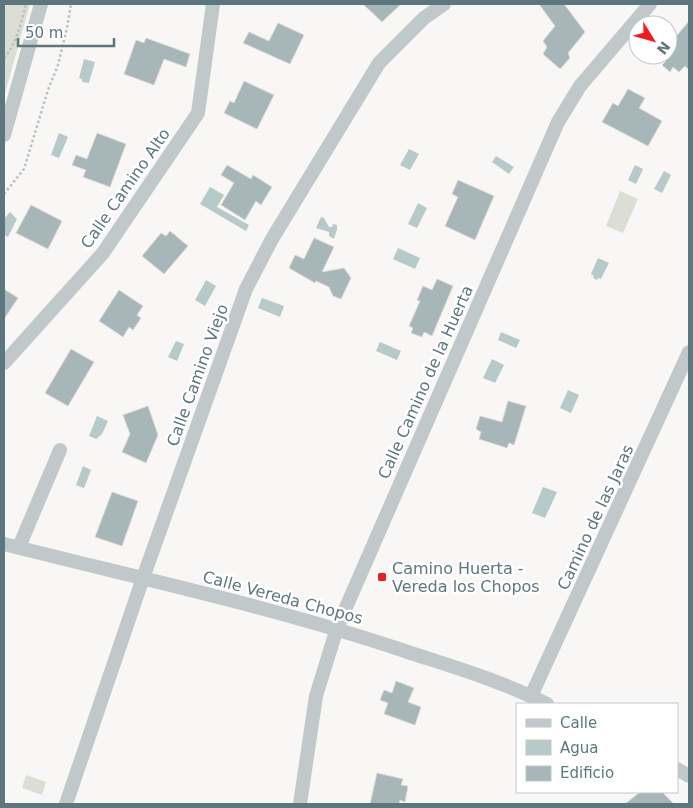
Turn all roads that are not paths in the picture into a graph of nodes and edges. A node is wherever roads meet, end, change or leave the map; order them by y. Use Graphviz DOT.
graph roads {
  1 [pos="41,4"];
  2 [pos="213,4"];
  3 [pos="444,4"];
  4 [pos="650,4"];
  5 [pos="4,134"];
  6 [pos="689,352"];
  7 [pos="4,363"];
  8 [pos="60,450"];
  9 [pos="4,544"];
  10 [pos="19,548"];
  11 [pos="143,578"];
  12 [pos="337,628"];
  13 [pos="531,696"];
  14 [pos="544,703"];
  15 [pos="678,770"];
  16 [pos="689,776"];
  17 [pos="66,804"];
  18 [pos="300,804"];
  1 -- 5 [label="street"];
  2 -- 7 [label="street, Calle Camino Alto"];
  3 -- 11 [label="street, Calle Camino Viejo"];
  4 -- 12 [label="street, Calle Camino de la Huerta"];
  6 -- 13 [label="street, Camino de las Jaras"];
  8 -- 10 [label="street"];
  9 -- 10 [label="street, Calle Vereda Chopos"];
  10 -- 11 [label="street, Calle Vereda Chopos"];
  11 -- 12 [label="street, Calle Vereda Chopos"];
  11 -- 17 [label="street, Calle Camino Viejo"];
  12 -- 13 [label="street, Calle Vereda Chopos"];
  12 -- 18 [label="street, Calle Camino de la Huerta"];
  13 -- 14 [label="street, Calle Vereda Chopos"];
  15 -- 16 [label="street"];
}
